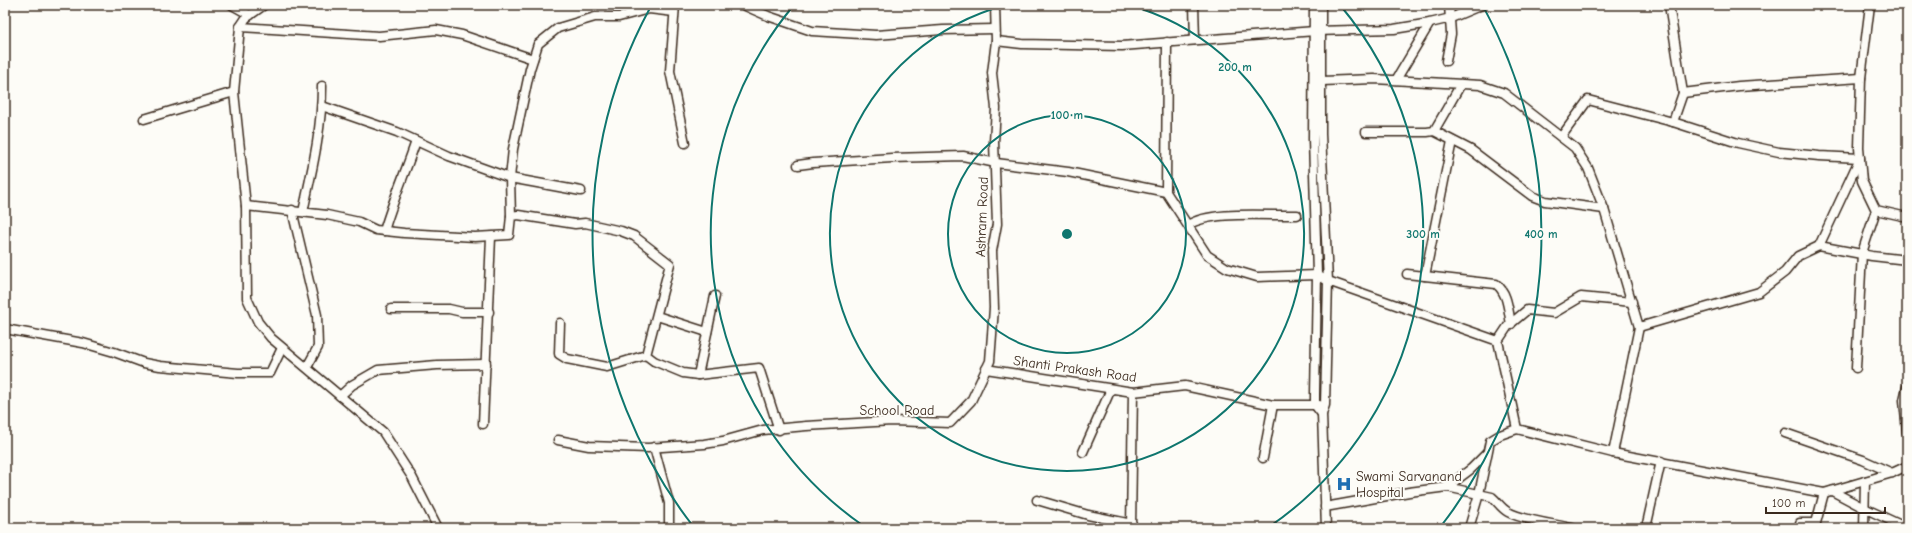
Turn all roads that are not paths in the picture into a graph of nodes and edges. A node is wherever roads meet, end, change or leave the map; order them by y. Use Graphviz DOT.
graph roads {
  1 [pos="232,5"];
  2 [pos="264,5"];
  3 [pos="743,5"];
  4 [pos="995,5"];
  5 [pos="1194,5"];
  6 [pos="1314,5"];
  7 [pos="1321,5"];
  8 [pos="1449,5"];
  9 [pos="1482,5"];
  10 [pos="1669,5"];
  11 [pos="1870,5"];
  12 [pos="674,9"];
  13 [pos="250,15"];
  14 [pos="1451,18"];
  15 [pos="1430,23"];
  16 [pos="240,27"];
  17 [pos="995,29"];
  18 [pos="1318,31"];
  19 [pos="1195,40"];
  20 [pos="996,41"];
  21 [pos="1167,42"];
  22 [pos="533,59"];
  23 [pos="1446,61"];
  24 [pos="1861,78"];
  25 [pos="1396,80"];
  26 [pos="1322,81"];
  27 [pos="1460,84"];
  28 [pos="322,86"];
  29 [pos="234,92"];
  30 [pos="1683,93"];
  31 [pos="322,106"];
  32 [pos="144,119"];
  33 [pos="1673,122"];
  34 [pos="1434,131"];
  35 [pos="1366,132"];
  36 [pos="1561,137"];
  37 [pos="416,141"];
  38 [pos="1452,141"];
  39 [pos="685,142"];
  40 [pos="1860,158"];
  41 [pos="996,163"];
  42 [pos="798,165"];
  43 [pos="510,178"];
  44 [pos="581,191"];
  45 [pos="1166,192"];
  46 [pos="246,206"];
  47 [pos="1604,209"];
  48 [pos="292,210"];
  49 [pos="1876,210"];
  50 [pos="303,212"];
  51 [pos="1297,215"];
  52 [pos="511,216"];
  53 [pos="1907,216"];
  54 [pos="1188,225"];
  55 [pos="384,231"];
  56 [pos="491,237"];
  57 [pos="1819,246"];
  58 [pos="1862,253"];
  59 [pos="1907,260"];
  60 [pos="1407,274"];
  61 [pos="1317,275"];
  62 [pos="1425,276"];
  63 [pos="1328,281"];
  64 [pos="715,296"];
  65 [pos="1632,302"];
  66 [pos="391,309"];
  67 [pos="489,312"];
  68 [pos="657,316"];
  69 [pos="560,323"];
  70 [pos="1511,324"];
  71 [pos="1639,327"];
  72 [pos="5,329"];
  73 [pos="707,332"];
  74 [pos="1498,341"];
  75 [pos="282,348"];
  76 [pos="646,355"];
  77 [pos="486,364"];
  78 [pos="307,367"];
  79 [pos="1856,368"];
  80 [pos="986,369"];
  81 [pos="698,375"];
  82 [pos="1907,387"];
  83 [pos="1111,389"];
  84 [pos="1133,392"];
  85 [pos="340,396"];
  86 [pos="1315,405"];
  87 [pos="1325,405"];
  88 [pos="1273,406"];
  89 [pos="1322,414"];
  90 [pos="483,424"];
  91 [pos="1517,429"];
  92 [pos="779,430"];
  93 [pos="1785,433"];
  94 [pos="1907,434"];
  95 [pos="558,440"];
  96 [pos="654,448"];
  97 [pos="1084,452"];
  98 [pos="1488,452"];
  99 [pos="1613,453"];
  100 [pos="1263,458"];
  101 [pos="1661,461"];
  102 [pos="1907,466"];
  103 [pos="1892,472"];
  104 [pos="1865,481"];
  105 [pos="1447,487"];
  106 [pos="1832,491"];
  107 [pos="1479,494"];
  108 [pos="1824,494"];
  109 [pos="1037,500"];
  110 [pos="1326,507"];
  111 [pos="1864,508"];
  112 [pos="1131,526"];
  113 [pos="438,528"];
  114 [pos="669,528"];
  115 [pos="1326,528"];
  116 [pos="1469,528"];
  117 [pos="1572,528"];
  118 [pos="1646,528"];
  119 [pos="1799,528"];
  120 [pos="1864,528"];
  121 [pos="1907,528"];
  1 -- 13 [label="street"];
  2 -- 13 [label="street"];
  3 -- 17 [label="street"];
  4 -- 17 [label="street, Ashram Road"];
  5 -- 19 [label="street"];
  6 -- 18 [label="street"];
  7 -- 18 [label="street"];
  8 -- 14 [label="street"];
  9 -- 14 [label="street"];
  10 -- 30 [label="street"];
  11 -- 24 [label="street"];
  12 -- 22 [label="street"];
  12 -- 39 [label="street"];
  13 -- 16 [label="street"];
  14 -- 15 [label="street"];
  14 -- 23 [label="street"];
  15 -- 18 [label="street"];
  15 -- 25 [label="street"];
  16 -- 22 [label="street"];
  16 -- 29 [label="street"];
  17 -- 20 [label="street, Ashram Road"];
  18 -- 19 [label="street"];
  18 -- 26 [label="street"];
  18 -- 61 [label="street"];
  19 -- 21 [label="street"];
  20 -- 21 [label="street"];
  20 -- 41 [label="street, Ashram Road"];
  21 -- 45 [label="street"];
  22 -- 43 [label="street"];
  24 -- 30 [label="street"];
  24 -- 40 [label="street"];
  25 -- 26 [label="street"];
  25 -- 27 [label="street"];
  26 -- 63 [label="street"];
  27 -- 34 [label="street"];
  27 -- 36 [label="street"];
  28 -- 31 [label="street"];
  29 -- 32 [label="street"];
  29 -- 46 [label="street"];
  30 -- 33 [label="street"];
  31 -- 37 [label="street"];
  31 -- 50 [label="street"];
  33 -- 36 [label="street"];
  33 -- 40 [label="street"];
  34 -- 35 [label="street"];
  34 -- 38 [label="street"];
  36 -- 47 [label="street"];
  37 -- 43 [label="street"];
  37 -- 55 [label="street"];
  38 -- 47 [label="street"];
  38 -- 62 [label="street"];
  40 -- 49 [label="street"];
  40 -- 57 [label="street"];
  41 -- 42 [label="street"];
  41 -- 45 [label="street"];
  41 -- 80 [label="street, Ashram Road"];
  43 -- 44 [label="street"];
  43 -- 52 [label="street"];
  45 -- 54 [label="street"];
  46 -- 48 [label="street"];
  46 -- 75 [label="street"];
  47 -- 65 [label="street"];
  48 -- 50 [label="street"];
  48 -- 78 [label="street"];
  49 -- 53 [label="street"];
  49 -- 58 [label="street"];
  50 -- 55 [label="street"];
  51 -- 54 [label="street"];
  52 -- 56 [label="street"];
  52 -- 68 [label="street"];
  54 -- 61 [label="street"];
  55 -- 56 [label="street"];
  56 -- 67 [label="street"];
  57 -- 58 [label="street"];
  57 -- 71 [label="street"];
  58 -- 59 [label="street"];
  58 -- 79 [label="street"];
  60 -- 62 [label="street"];
  61 -- 63 [label="street"];
  61 -- 86 [label="street"];
  62 -- 70 [label="street"];
  63 -- 74 [label="street"];
  63 -- 87 [label="street"];
  64 -- 73 [label="street"];
  65 -- 70 [label="street"];
  65 -- 71 [label="street"];
  66 -- 67 [label="street"];
  67 -- 77 [label="street"];
  68 -- 73 [label="street"];
  68 -- 76 [label="street"];
  69 -- 76 [label="street"];
  70 -- 74 [label="street"];
  71 -- 99 [label="street"];
  72 -- 75 [label="street"];
  73 -- 81 [label="street"];
  74 -- 91 [label="street"];
  75 -- 78 [label="street"];
  76 -- 81 [label="street"];
  77 -- 85 [label="street"];
  77 -- 90 [label="street"];
  78 -- 85 [label="street"];
  80 -- 83 [label="street, Shanti Prakash Road"];
  80 -- 92 [label="street, School Road"];
  81 -- 92 [label="street"];
  82 -- 94 [label="street"];
  83 -- 84 [label="street, Shanti Prakash Road"];
  83 -- 97 [label="street"];
  84 -- 88 [label="street, Shanti Prakash Road"];
  84 -- 112 [label="street"];
  85 -- 113 [label="street"];
  86 -- 87 [label="street, Shanti Prakash Road"];
  86 -- 88 [label="street, Shanti Prakash Road"];
  86 -- 89 [label="street"];
  87 -- 89 [label="street"];
  88 -- 100 [label="street"];
  89 -- 110 [label="street"];
  91 -- 98 [label="street"];
  91 -- 99 [label="street"];
  92 -- 96 [label="street, School Road"];
  93 -- 103 [label="street"];
  95 -- 96 [label="street, School Road"];
  96 -- 114 [label="street"];
  98 -- 105 [label="street"];
  98 -- 107 [label="street"];
  99 -- 101 [label="street"];
  101 -- 108 [label="street"];
  101 -- 118 [label="street"];
  102 -- 103 [label="street"];
  103 -- 104 [label="street"];
  104 -- 106 [label="street"];
  104 -- 111 [label="street"];
  105 -- 107 [label="street"];
  105 -- 110 [label="street"];
  106 -- 108 [label="street"];
  106 -- 111 [label="street"];
  107 -- 116 [label="street"];
  107 -- 117 [label="street"];
  108 -- 119 [label="street"];
  109 -- 112 [label="street"];
  110 -- 115 [label="street"];
  111 -- 120 [label="street"];
  111 -- 121 [label="street"];
}
